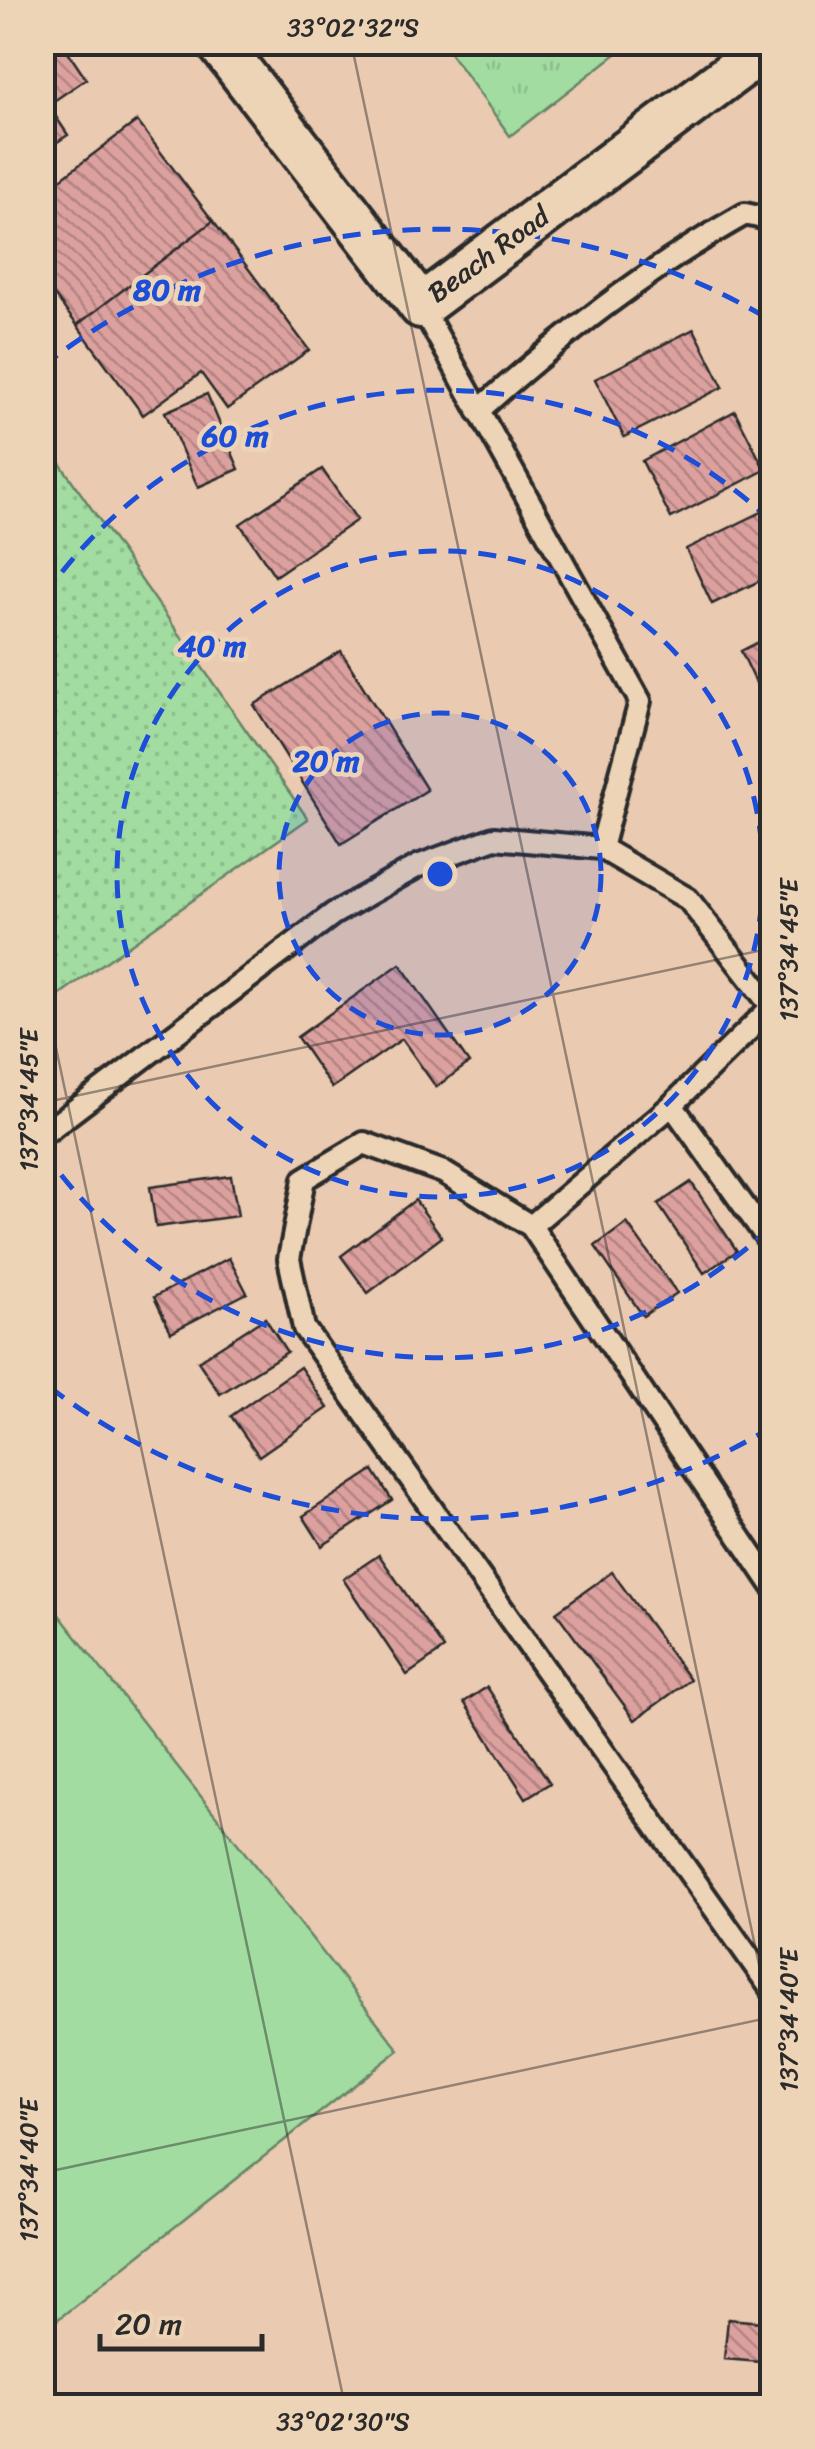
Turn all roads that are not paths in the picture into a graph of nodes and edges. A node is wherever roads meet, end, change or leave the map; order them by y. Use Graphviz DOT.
graph roads {
  1 [pos="218,42"];
  2 [pos="772,43"];
  3 [pos="772,220"];
  4 [pos="421,306"];
  5 [pos="478,412"];
  6 [pos="600,848"];
  7 [pos="772,1007"];
  8 [pos="672,1105"];
  9 [pos="42,1135"];
  10 [pos="531,1226"];
  11 [pos="772,1245"];
  12 [pos="772,1586"];
  13 [pos="772,1990"];
  1 -- 4 [label="street, Beach Road"];
  2 -- 4 [label="street, Beach Road"];
  3 -- 5 [label="lane"];
  4 -- 5 [label="lane"];
  5 -- 6 [label="lane"];
  6 -- 7 [label="lane"];
  6 -- 9 [label="lane"];
  7 -- 8 [label="lane"];
  8 -- 10 [label="lane"];
  8 -- 11 [label="lane"];
  10 -- 12 [label="lane"];
  10 -- 13 [label="lane"];
}
